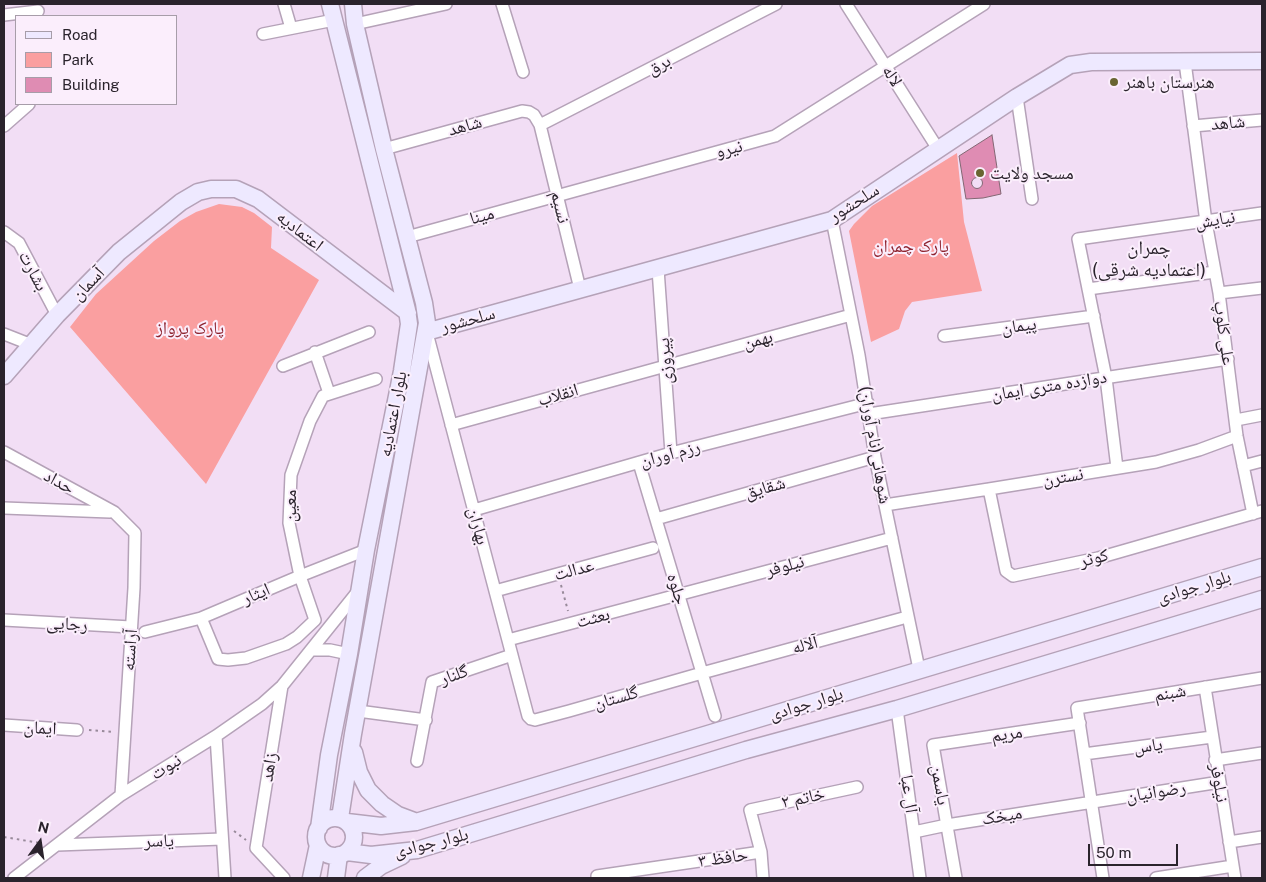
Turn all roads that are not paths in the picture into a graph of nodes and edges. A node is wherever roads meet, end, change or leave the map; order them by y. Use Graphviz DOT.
graph roads {
  1 [pos="284,4"];
  2 [pos="330,4"];
  3 [pos="353,4"];
  4 [pos="446,4"];
  5 [pos="514,4"];
  6 [pos="776,4"];
  7 [pos="846,4"];
  8 [pos="984,4"];
  9 [pos="503,6"];
  10 [pos="38,11"];
  11 [pos="4,15"];
  12 [pos="334,20"];
  13 [pos="355,24"];
  14 [pos="291,28"];
  15 [pos="263,34"];
  16 [pos="1262,61"];
  17 [pos="1185,62"];
  18 [pos="886,66"];
  19 [pos="523,72"];
  20 [pos="1017,98"];
  21 [pos="28,105"];
  22 [pos="1262,120"];
  23 [pos="4,126"];
  24 [pos="540,126"];
  25 [pos="1193,126"];
  26 [pos="384,149"];
  27 [pos="938,149"];
  28 [pos="557,196"];
  29 [pos="1032,198"];
  30 [pos="181,202"];
  31 [pos="1262,213"];
  32 [pos="832,220"];
  33 [pos="1206,222"];
  34 [pos="4,232"];
  35 [pos="407,237"];
  36 [pos="658,269"];
  37 [pos="1215,272"];
  38 [pos="1262,288"];
  39 [pos="580,289"];
  40 [pos="1088,289"];
  41 [pos="1219,293"];
  42 [pos="408,313"];
  43 [pos="57,315"];
  44 [pos="851,315"];
  45 [pos="1094,316"];
  46 [pos="368,332"];
  47 [pos="426,332"];
  48 [pos="4,334"];
  49 [pos="944,336"];
  50 [pos="32,345"];
  51 [pos="315,352"];
  52 [pos="1228,359"];
  53 [pos="666,365"];
  54 [pos="283,366"];
  55 [pos="4,376"];
  56 [pos="1106,378"];
  57 [pos="376,379"];
  58 [pos="329,393"];
  59 [pos="868,408"];
  60 [pos="1262,415"];
  61 [pos="1236,420"];
  62 [pos="451,424"];
  63 [pos="1237,436"];
  64 [pos="4,452"];
  65 [pos="670,453"];
  66 [pos="875,457"];
  67 [pos="1262,461"];
  68 [pos="639,463"];
  69 [pos="1243,466"];
  70 [pos="1117,468"];
  71 [pos="989,490"];
  72 [pos="885,504"];
  73 [pos="4,508"];
  74 [pos="474,510"];
  75 [pos="114,512"];
  76 [pos="1258,512"];
  77 [pos="656,519"];
  78 [pos="892,538"];
  79 [pos="653,548"];
  80 [pos="366,550"];
  81 [pos="1262,567"];
  82 [pos="300,576"];
  83 [pos="360,589"];
  84 [pos="495,591"];
  85 [pos="678,595"];
  86 [pos="1262,600"];
  87 [pos="907,617"];
  88 [pos="201,618"];
  89 [pos="4,620"];
  90 [pos="315,620"];
  91 [pos="131,627"];
  92 [pos="145,632"];
  93 [pos="321,636"];
  94 [pos="508,640"];
  95 [pos="312,650"];
  96 [pos="349,654"];
  97 [pos="512,655"];
  98 [pos="918,669"];
  99 [pos="702,673"];
  100 [pos="1262,678"];
  101 [pos="282,686"];
  102 [pos="1205,687"];
  103 [pos="897,709"];
  104 [pos="358,711"];
  105 [pos="715,716"];
  106 [pos="531,719"];
  107 [pos="426,720"];
  108 [pos="1080,723"];
  109 [pos="4,725"];
  110 [pos="737,725"];
  111 [pos="77,730"];
  112 [pos="353,734"];
  113 [pos="216,736"];
  114 [pos="1212,737"];
  115 [pos="934,745"];
  116 [pos="746,750"];
  117 [pos="1262,753"];
  118 [pos="1084,754"];
  119 [pos="1215,760"];
  120 [pos="418,761"];
  121 [pos="1220,782"];
  122 [pos="857,787"];
  123 [pos="121,795"];
  124 [pos="1091,802"];
  125 [pos="344,820"];
  126 [pos="416,822"];
  127 [pos="947,825"];
  128 [pos="914,832"];
  129 [pos="318,836"];
  130 [pos="1262,836"];
  131 [pos="222,839"];
  132 [pos="1229,842"];
  133 [pos="57,845"];
  134 [pos="417,850"];
  135 [pos="760,852"];
  136 [pos="343,854"];
  137 [pos="1232,866"];
  138 [pos="652,873"];
  139 [pos="597,876"];
  140 [pos="14,878"];
  141 [pos="225,878"];
  142 [pos="284,878"];
  143 [pos="311,878"];
  144 [pos="336,878"];
  145 [pos="365,878"];
  146 [pos="764,878"];
  147 [pos="920,878"];
  148 [pos="956,878"];
  149 [pos="1103,878"];
  150 [pos="1156,878"];
  151 [pos="1235,878"];
  1 -- 14 [label="street"];
  2 -- 12 [label="street, بلوار اعتمادیه"];
  3 -- 13 [label="street, بلوار اعتمادیه"];
  4 -- 13 [label="street"];
  5 -- 9 [label="street"];
  6 -- 24 [label="street, برق"];
  7 -- 18 [label="street, لاله"];
  8 -- 18 [label="street, نیرو"];
  9 -- 19 [label="street"];
  10 -- 11 [label="street"];
  12 -- 14 [label="street"];
  12 -- 42 [label="street, بلوار اعتمادیه"];
  13 -- 26 [label="street, بلوار اعتمادیه"];
  14 -- 15 [label="street"];
  16 -- 17 [label="street, سلحشور"];
  17 -- 20 [label="street, سلحشور"];
  17 -- 25 [label="street, علی کلوپ"];
  18 -- 27 [label="street, لاله"];
  18 -- 28 [label="street, نیرو"];
  20 -- 27 [label="street, سلحشور"];
  20 -- 29 [label="street"];
  21 -- 23 [label="street"];
  22 -- 25 [label="street, شاهد"];
  24 -- 26 [label="street, شاهد"];
  24 -- 28 [label="street, نسیم"];
  25 -- 33 [label="street, علی کلوپ"];
  26 -- 35 [label="street, بلوار اعتمادیه"];
  27 -- 32 [label="street, سلحشور"];
  28 -- 35 [label="street, مینا"];
  28 -- 39 [label="street, نسیم"];
  30 -- 42 [label="street, اعتمادیه"];
  30 -- 43 [label="street, آسمان"];
  31 -- 33 [label="street, نیایش"];
  32 -- 36 [label="street, سلحشور"];
  32 -- 44 [label="street, شوهانی(نام آوران)"];
  33 -- 37 [label="street, علی کلوپ"];
  33 -- 40 [label="street, نیایش"];
  34 -- 43 [label="street, بشارت"];
  35 -- 47 [label="street, بلوار اعتمادیه"];
  36 -- 39 [label="street, سلحشور"];
  36 -- 53 [label="street, پیروزی"];
  37 -- 40 [label="street"];
  37 -- 41 [label="street, علی کلوپ"];
  38 -- 41 [label="street"];
  39 -- 47 [label="street, سلحشور"];
  40 -- 45 [label="street"];
  41 -- 52 [label="street, علی کلوپ"];
  42 -- 80 [label="street, بلوار اعتمادیه"];
  43 -- 50 [label="street, آسمان"];
  44 -- 53 [label="street, بهمن"];
  44 -- 59 [label="street, شوهانی(نام آوران)"];
  45 -- 49 [label="street, پیمان"];
  45 -- 56 [label="street"];
  46 -- 51 [label="street"];
  47 -- 62 [label="street, بهاران"];
  47 -- 104 [label="street, بلوار اعتمادیه"];
  48 -- 50 [label="street"];
  50 -- 55 [label="street, آسمان"];
  51 -- 54 [label="street"];
  51 -- 58 [label="street"];
  52 -- 56 [label="street, دوازده متری ایمان"];
  52 -- 61 [label="street, علی کلوپ"];
  53 -- 62 [label="street, انقلاب"];
  53 -- 65 [label="street, پیروزی"];
  56 -- 59 [label="street, دوازده متری ایمان"];
  56 -- 70 [label="street"];
  57 -- 58 [label="street"];
  58 -- 82 [label="street, معین"];
  59 -- 65 [label="street, رزم آوران"];
  59 -- 66 [label="street, شوهانی(نام آوران)"];
  60 -- 61 [label="street"];
  61 -- 63 [label="street, علی کلوپ"];
  62 -- 74 [label="street, بهاران"];
  63 -- 69 [label="street, علی کلوپ"];
  63 -- 70 [label="street, نسترن"];
  64 -- 75 [label="street, حداد"];
  65 -- 68 [label="street, رزم آوران"];
  66 -- 72 [label="street, شوهانی(نام آوران)"];
  66 -- 77 [label="street, شقایق"];
  67 -- 69 [label="street"];
  68 -- 74 [label="street, رزم آوران"];
  68 -- 77 [label="street, جلوه"];
  69 -- 76 [label="street, علی کلوپ"];
  70 -- 71 [label="street, نسترن"];
  71 -- 72 [label="street, نسترن"];
  71 -- 76 [label="street, کوثر"];
  72 -- 78 [label="street, شوهانی(نام آوران)"];
  73 -- 75 [label="street"];
  74 -- 84 [label="street, بهاران"];
  75 -- 91 [label="street, آراسته"];
  77 -- 85 [label="street, جلوه"];
  78 -- 85 [label="street, نیلوفر"];
  78 -- 87 [label="street, شوهانی(نام آوران)"];
  79 -- 84 [label="street, عدالت"];
  80 -- 82 [label="street, ایثار"];
  80 -- 83 [label="street, بلوار اعتمادیه"];
  81 -- 98 [label="street, بلوار جوادی"];
  82 -- 88 [label="street, ایثار"];
  82 -- 90 [label="street, معین"];
  83 -- 93 [label="street, نبوت"];
  83 -- 96 [label="street, بلوار اعتمادیه"];
  84 -- 94 [label="street, بهاران"];
  85 -- 94 [label="street, بعثت"];
  85 -- 99 [label="street, جلوه"];
  86 -- 103 [label="street, بلوار جوادی"];
  87 -- 98 [label="street, شوهانی(نام آوران)"];
  87 -- 99 [label="street, آلاله"];
  88 -- 90 [label="street"];
  88 -- 92 [label="street, ایثار"];
  89 -- 91 [label="street, رجایی"];
  90 -- 93 [label="street, معین"];
  91 -- 123 [label="street, آراسته"];
  93 -- 95 [label="street, نبوت"];
  94 -- 97 [label="street, بهاران"];
  95 -- 96 [label="street"];
  95 -- 101 [label="street, نبوت"];
  96 -- 129 [label="street, بلوار اعتمادیه"];
  97 -- 106 [label="street, بهاران"];
  97 -- 107 [label="street, گلنار"];
  98 -- 110 [label="street, بلوار جوادی"];
  99 -- 105 [label="street, جلوه"];
  99 -- 106 [label="street, گلستان"];
  100 -- 102 [label="street, شبنم"];
  101 -- 113 [label="street, نبوت"];
  101 -- 142 [label="street, زاهد"];
  102 -- 108 [label="street, شبنم"];
  102 -- 114 [label="street, نیلوفر"];
  103 -- 116 [label="street, بلوار جوادی"];
  103 -- 128 [label="street, آل عبا"];
  104 -- 107 [label="street"];
  104 -- 112 [label="street, بلوار اعتمادیه"];
  107 -- 120 [label="street"];
  108 -- 115 [label="street, مریم"];
  108 -- 118 [label="street"];
  109 -- 111 [label="street, ایمان"];
  110 -- 116 [label="street"];
  110 -- 126 [label="street, بلوار جوادی"];
  112 -- 125 [label="street, بلوار اعتمادیه"];
  112 -- 126 [label="street"];
  113 -- 123 [label="street, نبوت"];
  113 -- 131 [label="street"];
  114 -- 118 [label="street, یاس"];
  114 -- 119 [label="street, نیلوفر"];
  115 -- 127 [label="street, یاسمن"];
  116 -- 134 [label="street, بلوار جوادی"];
  117 -- 119 [label="street"];
  118 -- 124 [label="street"];
  119 -- 121 [label="street, نیلوفر"];
  121 -- 124 [label="street, رضوانیان"];
  121 -- 132 [label="street, نیلوفر"];
  122 -- 135 [label="street, خاتم ۲"];
  123 -- 133 [label="street, نبوت"];
  124 -- 127 [label="street, میخک"];
  124 -- 149 [label="street"];
  125 -- 126 [label="street, بلوار جوادی"];
  125 -- 129 [label="street"];
  125 -- 136 [label="street"];
  127 -- 128 [label="street, میخک"];
  127 -- 148 [label="street, یاسمن"];
  128 -- 147 [label="street, آل عبا"];
  129 -- 136 [label="street"];
  129 -- 143 [label="street, بلوار اعتمادیه"];
  130 -- 132 [label="street"];
  131 -- 133 [label="street, یاسر"];
  131 -- 141 [label="street"];
  132 -- 137 [label="street, نیلوفر"];
  133 -- 140 [label="street, نبوت"];
  134 -- 136 [label="street, بلوار جوادی"];
  134 -- 145 [label="street"];
  135 -- 138 [label="street, حافظ ۳"];
  135 -- 146 [label="street"];
  136 -- 144 [label="street"];
  137 -- 150 [label="street"];
  137 -- 151 [label="street, نیلوفر"];
  138 -- 139 [label="street, حافظ ۳"];
}
